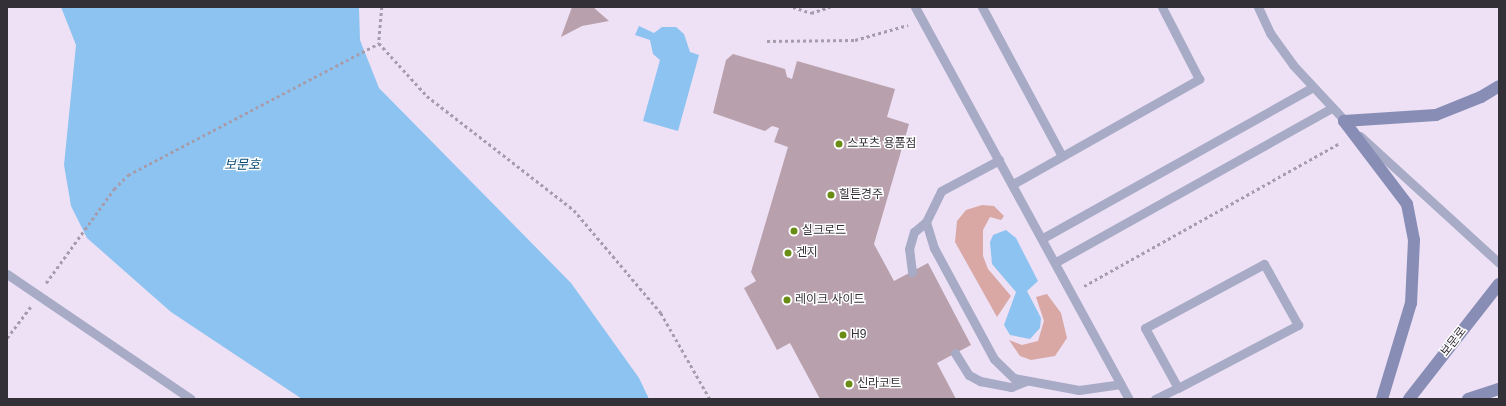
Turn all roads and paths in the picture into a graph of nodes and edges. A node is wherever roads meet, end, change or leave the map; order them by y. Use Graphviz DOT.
graph roads {
  1 [pos="382,7"];
  2 [pos="793,7"];
  3 [pos="830,7"];
  4 [pos="915,7"];
  5 [pos="982,7"];
  6 [pos="1162,7"];
  7 [pos="1258,7"];
  8 [pos="923,20"];
  9 [pos="767,41"];
  10 [pos="380,43"];
  11 [pos="1499,86"];
  12 [pos="1313,87"];
  13 [pos="1332,108"];
  14 [pos="1344,121"];
  15 [pos="1355,134"];
  16 [pos="1062,156"];
  17 [pos="999,160"];
  18 [pos="1013,184"];
  19 [pos="926,222"];
  20 [pos="80,234"];
  21 [pos="1043,238"];
  22 [pos="1056,262"];
  23 [pos="1499,263"];
  24 [pos="912,272"];
  25 [pos="7,274"];
  26 [pos="1499,284"];
  27 [pos="1073,292"];
  28 [pos="955,354"];
  29 [pos="1026,381"];
  30 [pos="1121,384"];
  31 [pos="1178,388"];
  32 [pos="1499,389"];
  33 [pos="191,399"];
  34 [pos="710,399"];
  35 [pos="1129,399"];
  36 [pos="1155,399"];
  37 [pos="1382,399"];
  38 [pos="1409,399"];
  39 [pos="1468,399"];
  1 -- 10 [label="path"];
  2 -- 3 [label="path"];
  4 -- 8 [label="lane"];
  5 -- 16 [label="lane"];
  6 -- 16 [label="lane"];
  7 -- 12 [label="lane"];
  8 -- 9 [label="path"];
  8 -- 17 [label="lane"];
  10 -- 20 [label="path"];
  10 -- 34 [label="path"];
  11 -- 14 [label="street"];
  12 -- 13 [label="lane"];
  12 -- 21 [label="lane"];
  13 -- 14 [label="lane"];
  13 -- 22 [label="lane"];
  14 -- 15 [label="street"];
  14 -- 23 [label="lane"];
  15 -- 27 [label="path"];
  15 -- 37 [label="street"];
  16 -- 18 [label="lane"];
  17 -- 18 [label="lane"];
  17 -- 19 [label="lane"];
  18 -- 21 [label="lane"];
  19 -- 24 [label="lane"];
  19 -- 29 [label="lane"];
  21 -- 22 [label="lane"];
  22 -- 27 [label="lane"];
  25 -- 33 [label="lane"];
  26 -- 38 [label="street, 보문로"];
  27 -- 30 [label="lane"];
  28 -- 29 [label="lane"];
  29 -- 30 [label="lane"];
  30 -- 35 [label="lane"];
  31 -- 31 [label="lane"];
  31 -- 36 [label="lane"];
  32 -- 39 [label="street"];
}
